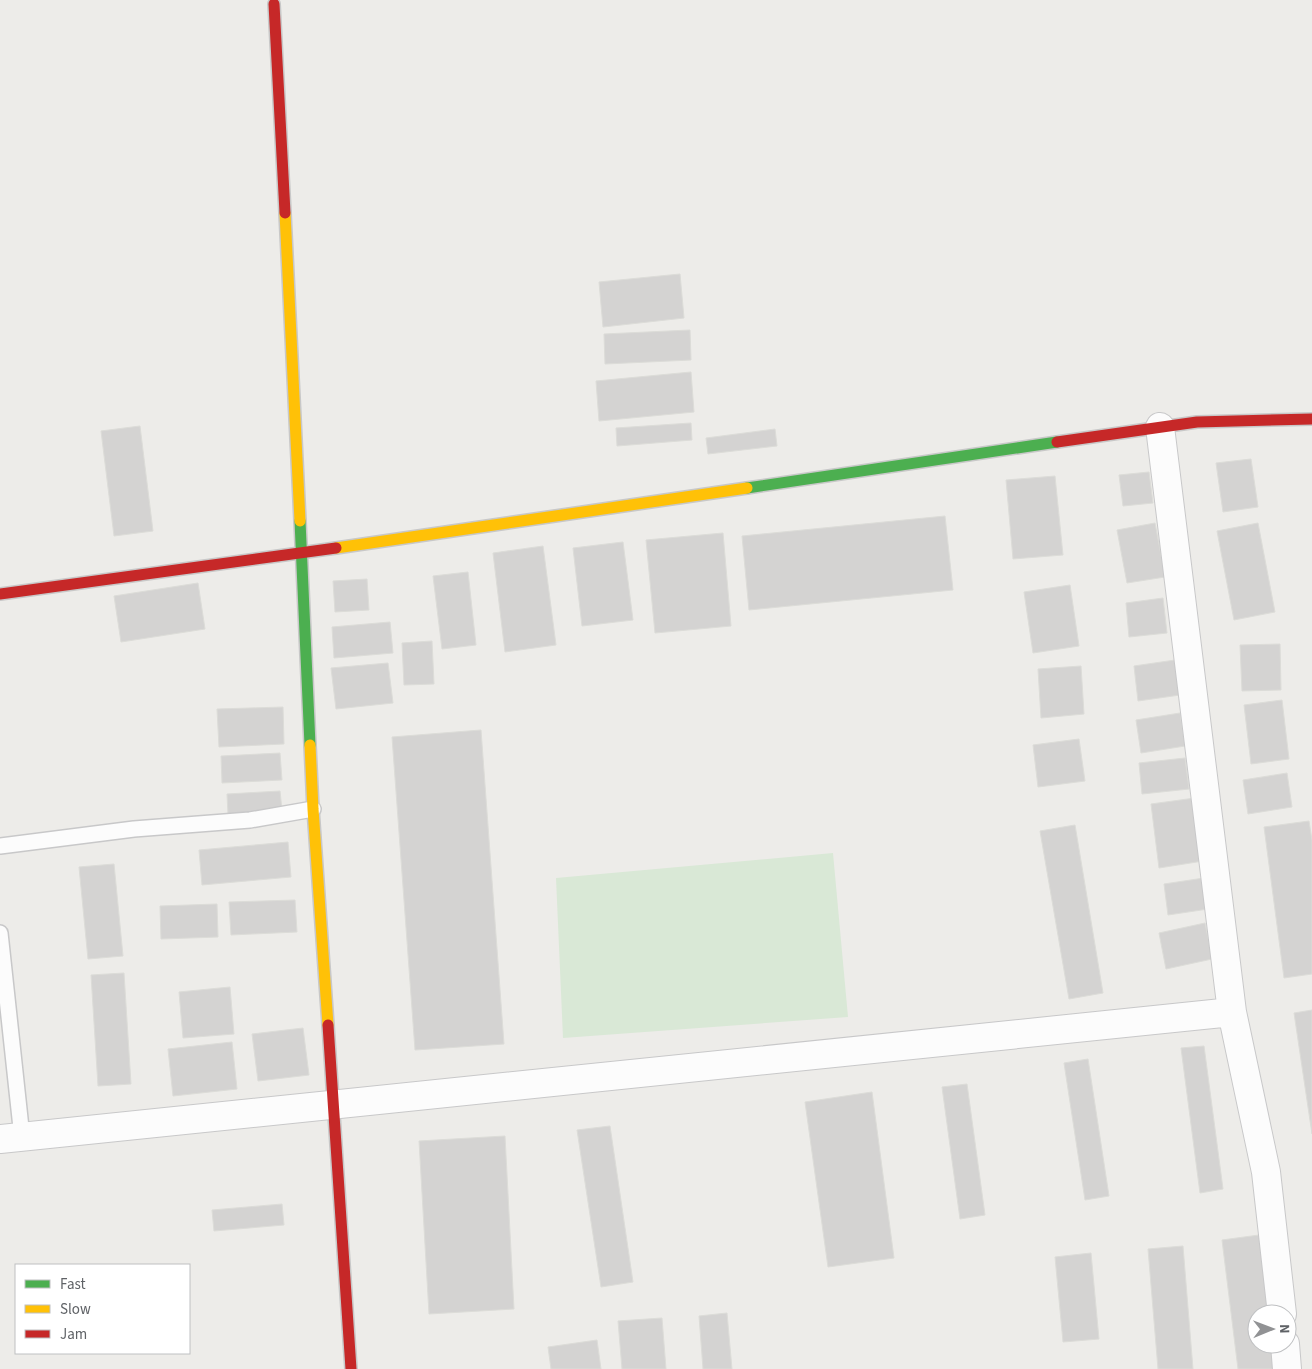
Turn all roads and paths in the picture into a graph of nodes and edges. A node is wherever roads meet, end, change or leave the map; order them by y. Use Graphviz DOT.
graph roads {
  1 [pos="274,4"];
  2 [pos="1312,419"];
  3 [pos="1160,427"];
  4 [pos="302,553"];
  5 [pos="0,594"];
  6 [pos="312,809"];
  7 [pos="0,846"];
  8 [pos="0,933"];
  9 [pos="1232,1012"];
  10 [pos="332,1105"];
  11 [pos="11,1138"];
  12 [pos="1281,1304"];
  13 [pos="1286,1354"];
  14 [pos="351,1369"];
  15 [pos="1288,1369"];
  1 -- 4 [label="street"];
  2 -- 3 [label="street"];
  3 -- 4 [label="street"];
  3 -- 9 [label="street"];
  4 -- 5 [label="street"];
  4 -- 6 [label="street"];
  6 -- 7 [label="lane"];
  6 -- 10 [label="street"];
  8 -- 11 [label="lane"];
  9 -- 10 [label="street"];
  9 -- 12 [label="street"];
  10 -- 11 [label="street"];
  10 -- 14 [label="street"];
  13 -- 15 [label="street"];
}
